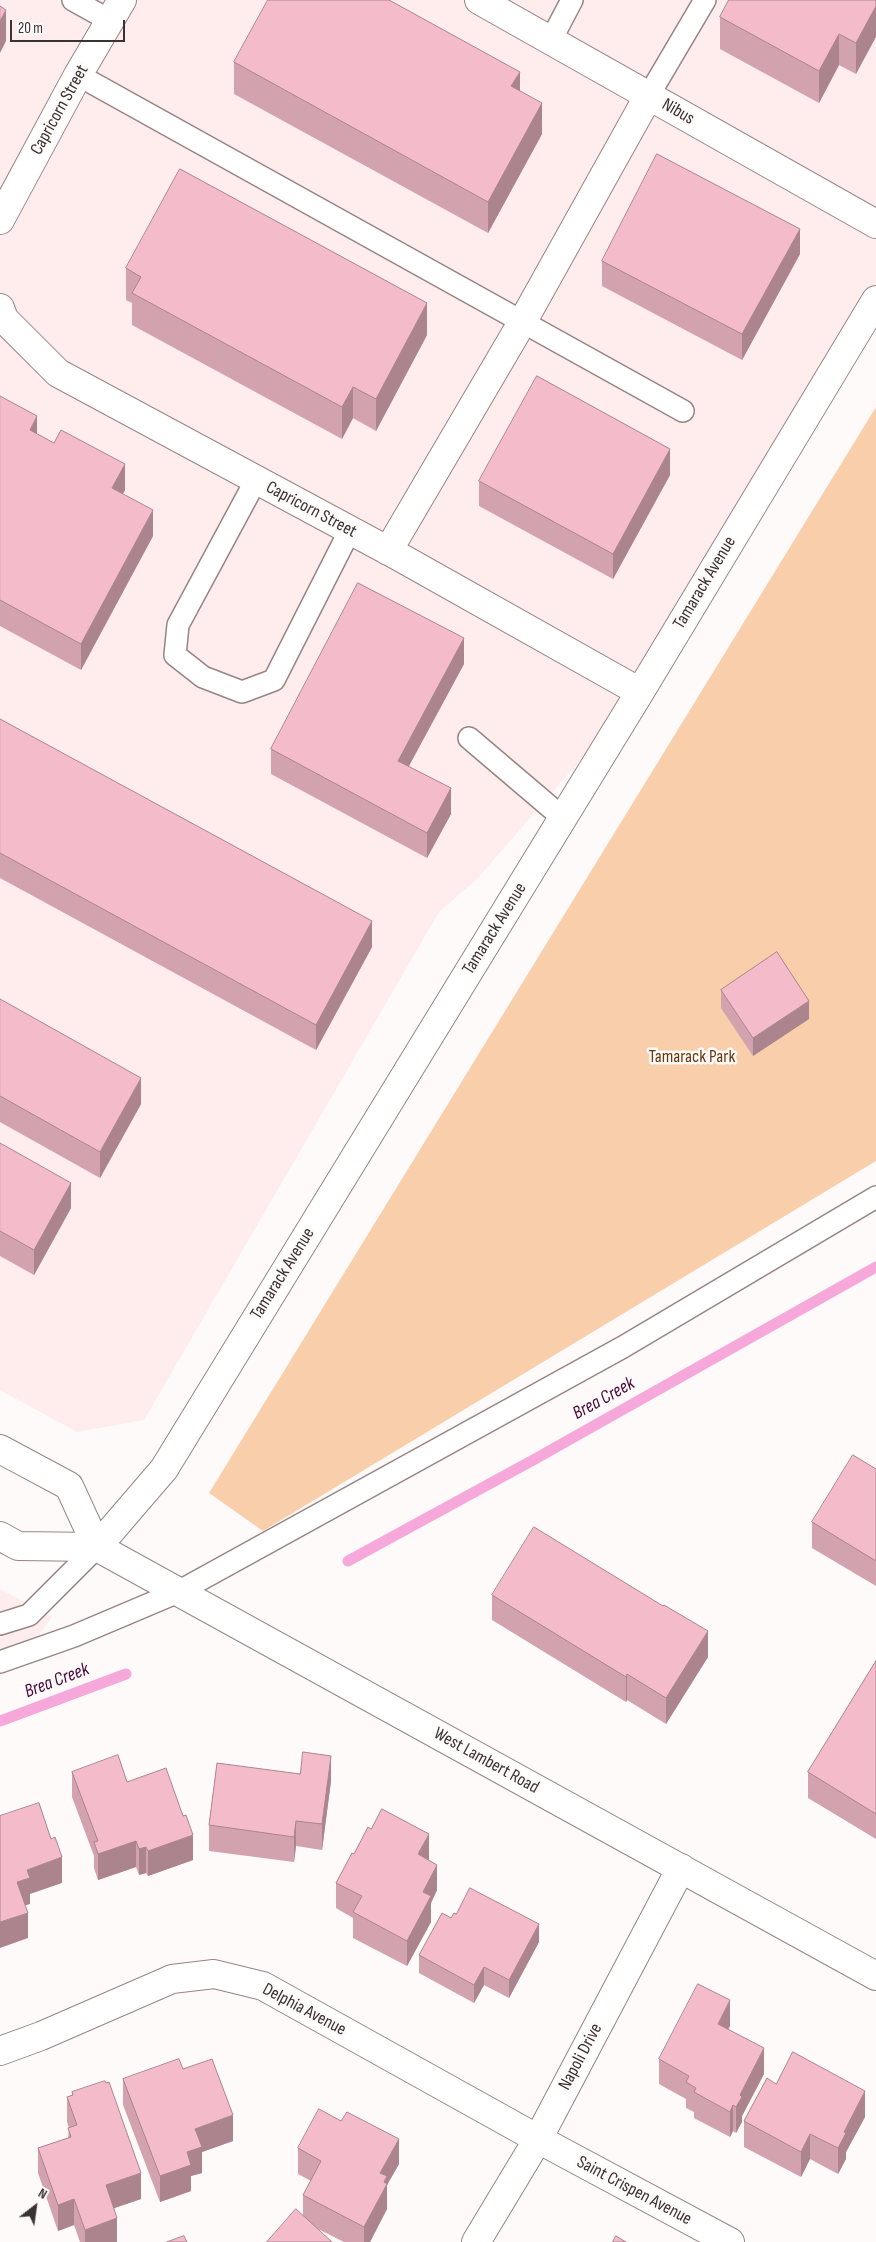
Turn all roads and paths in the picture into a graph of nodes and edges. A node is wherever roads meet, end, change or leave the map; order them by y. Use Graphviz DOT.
graph roads {
  1 [pos="73,0"];
  2 [pos="479,0"];
  3 [pos="572,0"];
  4 [pos="705,0"];
  5 [pos="116,10"];
  6 [pos="551,40"];
  7 [pos="78,75"];
  8 [pos="649,95"];
  9 [pos="0,220"];
  10 [pos="876,224"];
  11 [pos="876,300"];
  12 [pos="1,316"];
  13 [pos="523,321"];
  14 [pos="683,411"];
  15 [pos="256,480"];
  16 [pos="350,530"];
  17 [pos="388,551"];
  18 [pos="640,692"];
  19 [pos="469,738"];
  20 [pos="562,818"];
  21 [pos="876,1197"];
  22 [pos="0,1449"];
  23 [pos="0,1536"];
  24 [pos="97,1547"];
  25 [pos="178,1592"];
  26 [pos="0,1624"];
  27 [pos="0,1662"];
  28 [pos="681,1868"];
  29 [pos="876,1976"];
  30 [pos="0,2050"];
  31 [pos="538,2139"];
  32 [pos="476,2242"];
  33 [pos="730,2242"];
  1 -- 5 [label="lane"];
  2 -- 6 [label="street, Nibus"];
  3 -- 6 [label="lane"];
  4 -- 8 [label="lane"];
  5 -- 7 [label="street, Capricorn Street"];
  6 -- 8 [label="street, Nibus"];
  7 -- 9 [label="street, Capricorn Street"];
  7 -- 13 [label="lane"];
  8 -- 10 [label="street, Nibus"];
  8 -- 13 [label="street"];
  11 -- 18 [label="street, Tamarack Avenue"];
  12 -- 15 [label="street, Capricorn Street"];
  13 -- 14 [label="lane"];
  13 -- 17 [label="street"];
  15 -- 16 [label="street, Capricorn Street"];
  15 -- 16 [label="lane"];
  16 -- 17 [label="street, Capricorn Street"];
  17 -- 18 [label="street, Capricorn Street"];
  18 -- 20 [label="street, Tamarack Avenue"];
  19 -- 20 [label="lane"];
  20 -- 24 [label="street, Tamarack Avenue"];
  21 -- 25 [label="lane"];
  22 -- 24 [label="street"];
  23 -- 24 [label="street, West Lambert Road"];
  24 -- 25 [label="street, West Lambert Road"];
  24 -- 26 [label="lane"];
  25 -- 27 [label="lane"];
  25 -- 28 [label="street, West Lambert Road"];
  28 -- 29 [label="street, West Lambert Road"];
  28 -- 31 [label="street, Napoli Drive"];
  30 -- 31 [label="street, Delphia Avenue"];
  31 -- 32 [label="street, Napoli Drive"];
  31 -- 33 [label="street, Saint Crispen Avenue"];
}
